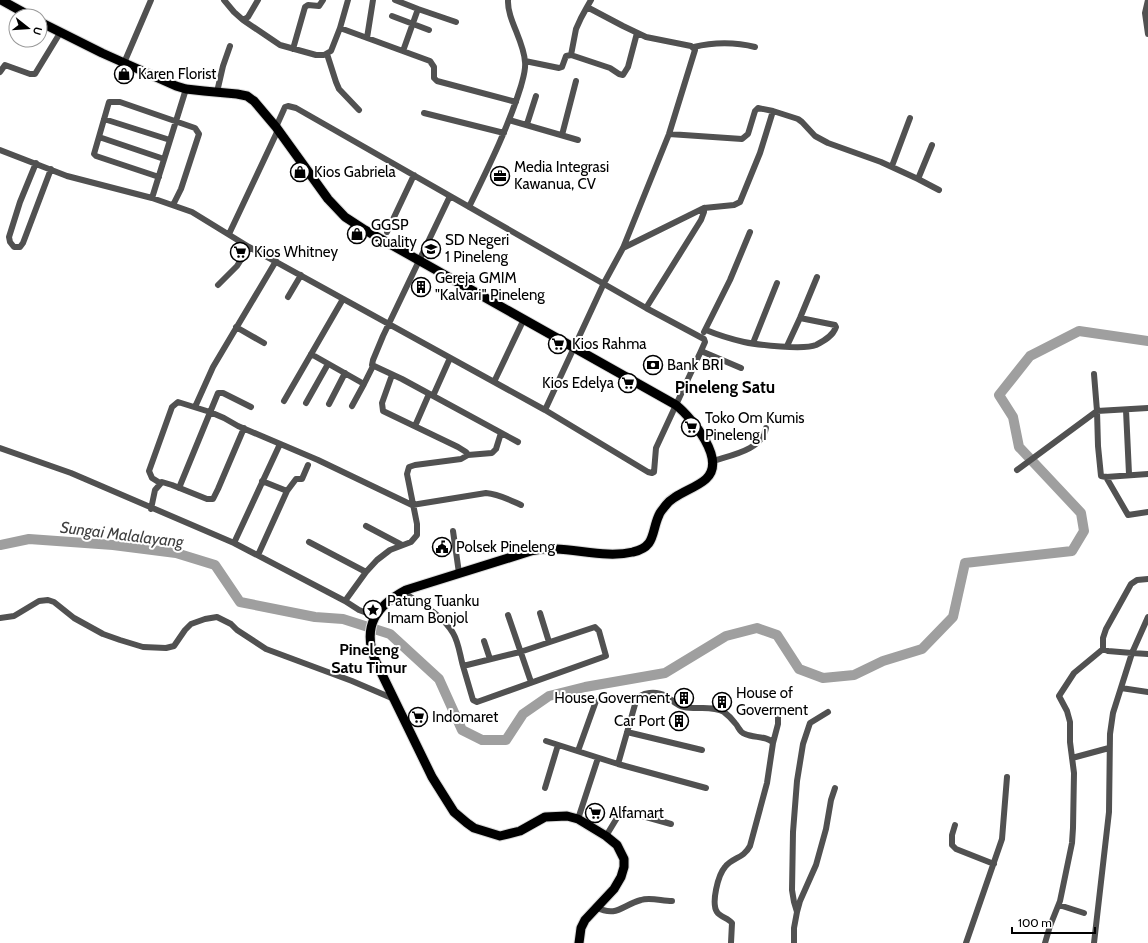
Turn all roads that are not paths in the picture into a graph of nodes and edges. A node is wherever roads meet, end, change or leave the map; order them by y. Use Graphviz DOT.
graph roads {
  1 [pos="1,0"];
  2 [pos="151,0"];
  3 [pos="224,0"];
  4 [pos="258,0"];
  5 [pos="323,0"];
  6 [pos="348,0"];
  7 [pos="373,0"];
  8 [pos="395,0"];
  9 [pos="508,0"];
  10 [pos="591,0"];
  11 [pos="1148,0"];
  12 [pos="587,7"];
  13 [pos="16,8"];
  14 [pos="418,8"];
  15 [pos="392,16"];
  16 [pos="243,20"];
  17 [pos="456,22"];
  18 [pos="413,24"];
  19 [pos="48,26"];
  20 [pos="340,28"];
  21 [pos="429,30"];
  22 [pos="60,33"];
  23 [pos="637,33"];
  24 [pos="1148,34"];
  25 [pos="367,38"];
  26 [pos="230,46"];
  27 [pos="694,47"];
  28 [pos="755,47"];
  29 [pos="293,49"];
  30 [pos="403,51"];
  31 [pos="327,54"];
  32 [pos="571,55"];
  33 [pos="526,61"];
  34 [pos="124,63"];
  35 [pos="0,72"];
  36 [pos="576,81"];
  37 [pos="186,89"];
  38 [pos="217,92"];
  39 [pos="536,96"];
  40 [pos="516,102"];
  41 [pos="359,110"];
  42 [pos="772,111"];
  43 [pos="424,113"];
  44 [pos="910,118"];
  45 [pos="104,119"];
  46 [pos="509,120"];
  47 [pos="176,121"];
  48 [pos="527,124"];
  49 [pos="277,129"];
  50 [pos="504,133"];
  51 [pos="669,134"];
  52 [pos="562,135"];
  53 [pos="99,137"];
  54 [pos="170,140"];
  55 [pos="578,140"];
  56 [pos="932,145"];
  57 [pos="0,150"];
  58 [pos="164,159"];
  59 [pos="36,163"];
  60 [pos="892,166"];
  61 [pos="51,170"];
  62 [pos="414,175"];
  63 [pos="159,177"];
  64 [pos="918,179"];
  65 [pos="939,190"];
  66 [pos="450,196"];
  67 [pos="152,198"];
  68 [pos="174,205"];
  69 [pos="469,207"];
  70 [pos="704,208"];
  71 [pos="387,232"];
  72 [pos="750,232"];
  73 [pos="229,234"];
  74 [pos="249,247"];
  75 [pos="622,248"];
  76 [pos="420,260"];
  77 [pos="276,261"];
  78 [pos="301,275"];
  79 [pos="817,277"];
  80 [pos="604,283"];
  81 [pos="777,283"];
  82 [pos="218,285"];
  83 [pos="288,297"];
  84 [pos="343,299"];
  85 [pos="646,308"];
  86 [pos="800,318"];
  87 [pos="524,319"];
  88 [pos="389,323"];
  89 [pos="236,327"];
  90 [pos="706,330"];
  91 [pos="702,337"];
  92 [pos="264,343"];
  93 [pos="753,343"];
  94 [pos="787,346"];
  95 [pos="574,347"];
  96 [pos="701,351"];
  97 [pos="311,354"];
  98 [pos="450,358"];
  99 [pos="328,364"];
  100 [pos="373,366"];
  101 [pos="741,368"];
  102 [pos="345,374"];
  103 [pos="1094,374"];
  104 [pos="392,375"];
  105 [pos="494,382"];
  106 [pos="364,384"];
  107 [pos="431,395"];
  108 [pos="284,401"];
  109 [pos="306,403"];
  110 [pos="329,404"];
  111 [pos="676,405"];
  112 [pos="352,406"];
  113 [pos="194,407"];
  114 [pos="251,407"];
  115 [pos="1148,408"];
  116 [pos="545,410"];
  117 [pos="1126,410"];
  118 [pos="1097,411"];
  119 [pos="210,412"];
  120 [pos="414,426"];
  121 [pos="244,428"];
  122 [pos="766,428"];
  123 [pos="501,433"];
  124 [pos="518,442"];
  125 [pos="280,444"];
  126 [pos="0,448"];
  127 [pos="468,455"];
  128 [pos="713,461"];
  129 [pos="308,465"];
  130 [pos="1017,470"];
  131 [pos="1129,474"];
  132 [pos="1148,474"];
  133 [pos="1106,477"];
  134 [pos="262,481"];
  135 [pos="160,482"];
  136 [pos="179,488"];
  137 [pos="287,491"];
  138 [pos="412,505"];
  139 [pos="521,505"];
  140 [pos="151,509"];
  141 [pos="1148,512"];
  142 [pos="366,526"];
  143 [pos="453,531"];
  144 [pos="309,542"];
  145 [pos="234,544"];
  146 [pos="402,546"];
  147 [pos="258,555"];
  148 [pos="366,572"];
  149 [pos="460,573"];
  150 [pos="1148,579"];
  151 [pos="403,592"];
  152 [pos="345,601"];
  153 [pos="540,613"];
  154 [pos="508,615"];
  155 [pos="1148,617"];
  156 [pos="0,618"];
  157 [pos="374,619"];
  158 [pos="484,641"];
  159 [pos="549,642"];
  160 [pos="1103,649"];
  161 [pos="520,652"];
  162 [pos="1132,653"];
  163 [pos="1148,654"];
  164 [pos="490,659"];
  165 [pos="463,666"];
  166 [pos="531,682"];
  167 [pos="1121,688"];
  168 [pos="1148,692"];
  169 [pos="394,699"];
  170 [pos="596,701"];
  171 [pos="828,712"];
  172 [pos="778,717"];
  173 [pos="627,732"];
  174 [pos="546,741"];
  175 [pos="773,743"];
  176 [pos="558,745"];
  177 [pos="1109,748"];
  178 [pos="702,750"];
  179 [pos="578,751"];
  180 [pos="598,758"];
  181 [pos="1072,758"];
  182 [pos="618,764"];
  183 [pos="1007,777"];
  184 [pos="545,788"];
  185 [pos="706,788"];
  186 [pos="835,788"];
  187 [pos="578,819"];
  188 [pos="671,824"];
  189 [pos="955,825"];
  190 [pos="606,836"];
  191 [pos="994,864"];
  192 [pos="672,901"];
  193 [pos="1059,905"];
  194 [pos="596,907"];
  195 [pos="797,912"];
  196 [pos="1084,913"];
  197 [pos="579,943"];
  198 [pos="732,943"];
  199 [pos="794,943"];
  200 [pos="966,943"];
  201 [pos="1045,943"];
  202 [pos="1094,943"];
  1 -- 13 [label="highway"];
  2 -- 34 [label="street"];
  3 -- 16 [label="street"];
  4 -- 16 [label="street"];
  5 -- 29 [label="street"];
  6 -- 20 [label="street"];
  7 -- 25 [label="street"];
  8 -- 14 [label="street"];
  9 -- 33 [label="street"];
  10 -- 12 [label="street"];
  11 -- 24 [label="street"];
  12 -- 23 [label="street"];
  12 -- 32 [label="street"];
  14 -- 17 [label="street"];
  14 -- 18 [label="street"];
  15 -- 18 [label="street"];
  16 -- 29 [label="street"];
  18 -- 21 [label="street"];
  18 -- 30 [label="street"];
  19 -- 22 [label="highway"];
  20 -- 25 [label="street"];
  20 -- 31 [label="street"];
  22 -- 34 [label="highway"];
  22 -- 35 [label="street"];
  23 -- 27 [label="street"];
  23 -- 32 [label="street"];
  25 -- 30 [label="street"];
  26 -- 38 [label="street"];
  27 -- 28 [label="street"];
  27 -- 51 [label="street"];
  29 -- 31 [label="street"];
  30 -- 40 [label="street"];
  31 -- 41 [label="street"];
  32 -- 33 [label="street"];
  33 -- 40 [label="street"];
  34 -- 37 [label="highway"];
  36 -- 52 [label="street"];
  37 -- 38 [label="highway"];
  37 -- 47 [label="street"];
  38 -- 49 [label="highway"];
  39 -- 48 [label="street"];
  40 -- 46 [label="street"];
  42 -- 51 [label="street"];
  42 -- 60 [label="street"];
  42 -- 70 [label="street"];
  43 -- 50 [label="street"];
  44 -- 60 [label="street"];
  45 -- 47 [label="street"];
  45 -- 53 [label="street"];
  45 -- 54 [label="street"];
  46 -- 48 [label="street"];
  46 -- 50 [label="street"];
  47 -- 54 [label="street"];
  47 -- 68 [label="street"];
  48 -- 52 [label="street"];
  49 -- 62 [label="street"];
  49 -- 73 [label="street"];
  49 -- 76 [label="highway"];
  50 -- 69 [label="street"];
  51 -- 75 [label="street"];
  52 -- 55 [label="street"];
  53 -- 58 [label="street"];
  53 -- 63 [label="street"];
  54 -- 58 [label="street"];
  56 -- 64 [label="street"];
  57 -- 59 [label="street"];
  58 -- 63 [label="street"];
  59 -- 61 [label="street"];
  59 -- 61 [label="street"];
  60 -- 64 [label="street"];
  61 -- 67 [label="street"];
  62 -- 66 [label="street"];
  62 -- 71 [label="street"];
  63 -- 67 [label="street"];
  64 -- 65 [label="street"];
  66 -- 69 [label="street"];
  66 -- 76 [label="street"];
  67 -- 68 [label="street"];
  68 -- 73 [label="street"];
  69 -- 80 [label="street"];
  70 -- 75 [label="street"];
  70 -- 85 [label="street"];
  72 -- 90 [label="street"];
  73 -- 74 [label="street"];
  74 -- 77 [label="street"];
  74 -- 82 [label="street"];
  75 -- 80 [label="street"];
  76 -- 87 [label="highway"];
  76 -- 88 [label="street"];
  77 -- 78 [label="street"];
  77 -- 89 [label="street"];
  78 -- 83 [label="street"];
  78 -- 84 [label="street"];
  79 -- 86 [label="street"];
  80 -- 85 [label="street"];
  80 -- 95 [label="street"];
  81 -- 93 [label="street"];
  84 -- 88 [label="street"];
  84 -- 97 [label="street"];
  85 -- 91 [label="street"];
  86 -- 94 [label="street"];
  86 -- 94 [label="street"];
  87 -- 95 [label="highway"];
  87 -- 105 [label="street"];
  88 -- 98 [label="street"];
  88 -- 100 [label="street"];
  89 -- 92 [label="street"];
  89 -- 113 [label="street"];
  90 -- 91 [label="street"];
  90 -- 93 [label="street"];
  91 -- 96 [label="street"];
  93 -- 94 [label="street"];
  95 -- 111 [label="highway"];
  95 -- 116 [label="street"];
  96 -- 101 [label="street"];
  96 -- 111 [label="street"];
  97 -- 99 [label="street"];
  97 -- 108 [label="street"];
  98 -- 105 [label="street"];
  98 -- 107 [label="street"];
  99 -- 102 [label="street"];
  99 -- 109 [label="street"];
  100 -- 104 [label="street"];
  100 -- 106 [label="street"];
  102 -- 106 [label="street"];
  102 -- 110 [label="street"];
  103 -- 118 [label="street"];
  104 -- 107 [label="street"];
  104 -- 120 [label="street"];
  105 -- 116 [label="street"];
  106 -- 112 [label="street"];
  107 -- 120 [label="street"];
  107 -- 123 [label="street"];
  111 -- 116 [label="street"];
  111 -- 128 [label="highway"];
  113 -- 119 [label="street"];
  113 -- 135 [label="street"];
  114 -- 119 [label="street"];
  115 -- 117 [label="street"];
  117 -- 118 [label="street"];
  117 -- 131 [label="street"];
  118 -- 130 [label="street"];
  118 -- 133 [label="street"];
  119 -- 121 [label="street"];
  119 -- 136 [label="street"];
  120 -- 127 [label="street"];
  121 -- 125 [label="street"];
  121 -- 136 [label="street"];
  122 -- 128 [label="street"];
  123 -- 124 [label="street"];
  123 -- 127 [label="street"];
  125 -- 134 [label="street"];
  125 -- 138 [label="street"];
  126 -- 140 [label="street"];
  127 -- 138 [label="street"];
  128 -- 149 [label="highway"];
  129 -- 137 [label="street"];
  131 -- 132 [label="street"];
  131 -- 133 [label="street"];
  133 -- 141 [label="street"];
  134 -- 137 [label="street"];
  134 -- 145 [label="street"];
  135 -- 136 [label="street"];
  135 -- 140 [label="street"];
  137 -- 147 [label="street"];
  138 -- 139 [label="street"];
  138 -- 146 [label="street"];
  140 -- 145 [label="street"];
  142 -- 146 [label="street"];
  143 -- 149 [label="street"];
  144 -- 148 [label="street"];
  145 -- 147 [label="street"];
  146 -- 148 [label="street"];
  147 -- 152 [label="street"];
  148 -- 152 [label="street"];
  149 -- 151 [label="highway"];
  150 -- 160 [label="street"];
  151 -- 157 [label="highway"];
  151 -- 165 [label="street"];
  152 -- 157 [label="street"];
  153 -- 159 [label="street"];
  154 -- 161 [label="street"];
  155 -- 162 [label="street"];
  156 -- 169 [label="street"];
  157 -- 169 [label="highway"];
  158 -- 164 [label="street"];
  159 -- 161 [label="street"];
  159 -- 166 [label="street"];
  160 -- 162 [label="street"];
  160 -- 181 [label="street"];
  161 -- 164 [label="street"];
  161 -- 166 [label="street"];
  162 -- 163 [label="street"];
  162 -- 167 [label="street"];
  164 -- 165 [label="street"];
  165 -- 166 [label="street"];
  167 -- 168 [label="street"];
  167 -- 177 [label="street"];
  169 -- 187 [label="highway"];
  170 -- 179 [label="street"];
  171 -- 195 [label="street"];
  172 -- 175 [label="street"];
  173 -- 175 [label="street"];
  173 -- 178 [label="street"];
  173 -- 182 [label="street"];
  174 -- 176 [label="street"];
  175 -- 198 [label="street"];
  176 -- 179 [label="street"];
  176 -- 184 [label="street"];
  177 -- 181 [label="street"];
  177 -- 202 [label="street"];
  179 -- 180 [label="street"];
  180 -- 182 [label="street"];
  180 -- 187 [label="street"];
  181 -- 193 [label="street"];
  182 -- 185 [label="street"];
  183 -- 191 [label="street"];
  186 -- 195 [label="street"];
  187 -- 190 [label="highway"];
  188 -- 190 [label="street"];
  189 -- 191 [label="street"];
  190 -- 194 [label="highway"];
  191 -- 200 [label="street"];
  192 -- 194 [label="street"];
  193 -- 196 [label="street"];
  193 -- 201 [label="street"];
  194 -- 197 [label="highway"];
  195 -- 199 [label="street"];
}
